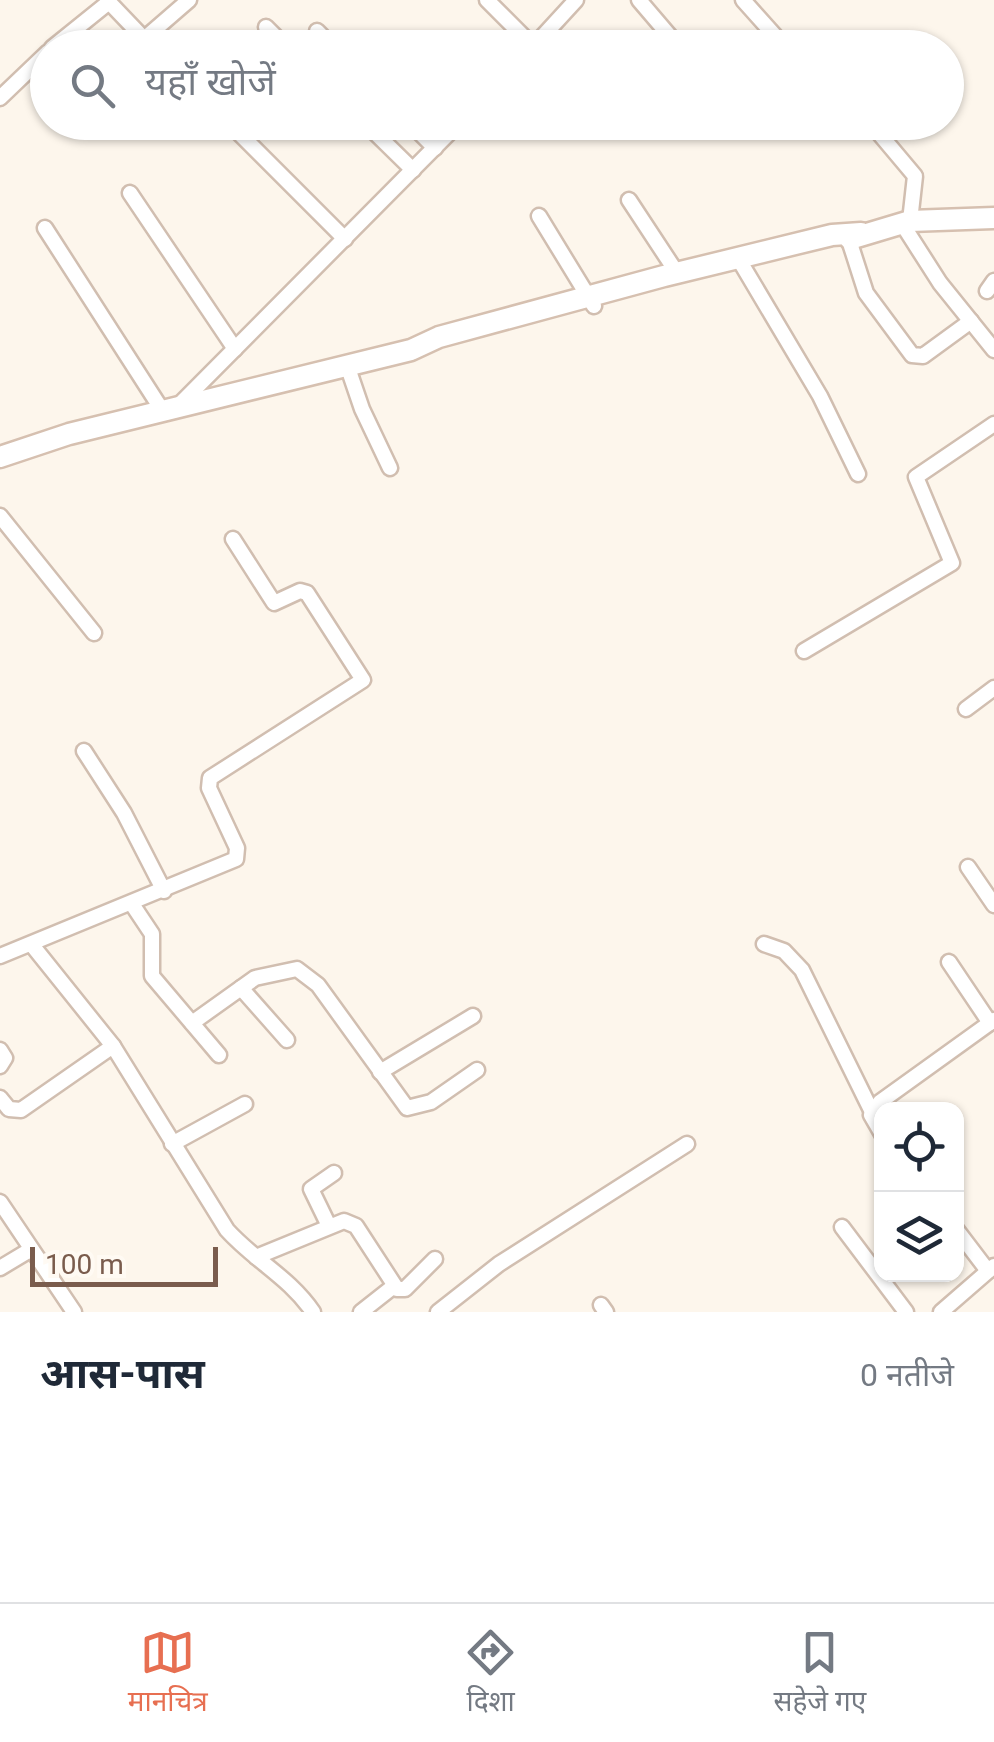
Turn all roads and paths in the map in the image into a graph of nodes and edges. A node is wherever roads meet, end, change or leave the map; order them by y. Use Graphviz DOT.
graph roads {
  1 [pos="189,0"];
  2 [pos="486,0"];
  3 [pos="576,0"];
  4 [pos="639,0"];
  5 [pos="742,0"];
  6 [pos="108,1"];
  7 [pos="266,26"];
  8 [pos="74,30"];
  9 [pos="135,30"];
  10 [pos="161,30"];
  11 [pos="270,30"];
  12 [pos="516,30"];
  13 [pos="549,30"];
  14 [pos="665,30"];
  15 [pos="770,30"];
  16 [pos="30,69"];
  17 [pos="0,98"];
  18 [pos="246,140"];
  19 [pos="382,140"];
  20 [pos="427,140"];
  21 [pos="443,140"];
  22 [pos="885,140"];
  23 [pos="435,148"];
  24 [pos="413,170"];
  25 [pos="130,193"];
  26 [pos="629,200"];
  27 [pos="539,216"];
  28 [pos="987,221"];
  29 [pos="905,222"];
  30 [pos="45,228"];
  31 [pos="855,236"];
  32 [pos="345,239"];
  33 [pos="740,263"];
  34 [pos="677,273"];
  35 [pos="592,302"];
  36 [pos="970,321"];
  37 [pos="235,349"];
  38 [pos="994,350"];
  39 [pos="347,365"];
  40 [pos="170,408"];
  41 [pos="994,424"];
  42 [pos="69,434"];
  43 [pos="0,446"];
  44 [pos="0,457"];
  45 [pos="390,468"];
  46 [pos="858,474"];
  47 [pos="0,516"];
  48 [pos="233,539"];
  49 [pos="94,633"];
  50 [pos="804,651"];
  51 [pos="994,688"];
  52 [pos="966,709"];
  53 [pos="84,750"];
  54 [pos="968,867"];
  55 [pos="164,891"];
  56 [pos="132,904"];
  57 [pos="994,904"];
  58 [pos="764,944"];
  59 [pos="32,945"];
  60 [pos="0,956"];
  61 [pos="949,962"];
  62 [pos="241,988"];
  63 [pos="473,1016"];
  64 [pos="992,1021"];
  65 [pos="192,1023"];
  66 [pos="287,1040"];
  67 [pos="113,1046"];
  68 [pos="0,1050"];
  69 [pos="219,1055"];
  70 [pos="0,1066"];
  71 [pos="477,1070"];
  72 [pos="380,1072"];
  73 [pos="0,1098"];
  74 [pos="245,1104"];
  75 [pos="872,1112"];
  76 [pos="874,1116"];
  77 [pos="172,1144"];
  78 [pos="686,1144"];
  79 [pos="334,1174"];
  80 [pos="0,1202"];
  81 [pos="329,1226"];
  82 [pos="842,1227"];
  83 [pos="964,1238"];
  84 [pos="30,1250"];
  85 [pos="256,1257"];
  86 [pos="435,1260"];
  87 [pos="0,1268"];
  88 [pos="991,1268"];
  89 [pos="394,1286"];
  90 [pos="74,1312"];
  91 [pos="313,1312"];
  92 [pos="362,1312"];
  93 [pos="438,1312"];
  94 [pos="906,1312"];
  95 [pos="941,1312"];
  1 -- 10 [label="street"];
  2 -- 12 [label="street"];
  3 -- 13 [label="street"];
  4 -- 14 [label="street"];
  5 -- 15 [label="street"];
  6 -- 8 [label="street"];
  6 -- 9 [label="street"];
  7 -- 11 [label="street"];
  16 -- 17 [label="street"];
  18 -- 32 [label="street"];
  19 -- 24 [label="street"];
  20 -- 23 [label="street"];
  21 -- 23 [label="street"];
  22 -- 29 [label="street"];
  23 -- 24 [label="street"];
  24 -- 32 [label="street"];
  25 -- 37 [label="street"];
  26 -- 34 [label="street"];
  27 -- 35 [label="street"];
  28 -- 29 [label="street"];
  29 -- 31 [label="street"];
  29 -- 36 [label="street"];
  30 -- 40 [label="street"];
  31 -- 33 [label="street"];
  31 -- 36 [label="street"];
  32 -- 37 [label="street"];
  33 -- 34 [label="street"];
  33 -- 35 [label="street"];
  33 -- 46 [label="street"];
  34 -- 35 [label="street"];
  35 -- 39 [label="street"];
  36 -- 38 [label="street"];
  37 -- 40 [label="street"];
  39 -- 40 [label="street"];
  39 -- 45 [label="street"];
  40 -- 42 [label="street"];
  41 -- 50 [label="street"];
  42 -- 43 [label="street"];
  42 -- 44 [label="street"];
  47 -- 49 [label="street"];
  48 -- 55 [label="street"];
  51 -- 52 [label="street"];
  53 -- 55 [label="street"];
  54 -- 57 [label="street"];
  55 -- 56 [label="street"];
  56 -- 59 [label="street"];
  56 -- 65 [label="street"];
  58 -- 75 [label="street"];
  59 -- 60 [label="street"];
  59 -- 67 [label="street"];
  61 -- 64 [label="street"];
  62 -- 65 [label="street"];
  62 -- 66 [label="street"];
  62 -- 72 [label="street"];
  63 -- 72 [label="street"];
  64 -- 75 [label="street"];
  65 -- 69 [label="street"];
  67 -- 73 [label="street"];
  67 -- 77 [label="street"];
  68 -- 70 [label="street"];
  71 -- 72 [label="street"];
  74 -- 77 [label="street"];
  75 -- 76 [label="street"];
  77 -- 85 [label="street"];
  78 -- 93 [label="street"];
  79 -- 81 [label="street"];
  80 -- 84 [label="street"];
  81 -- 85 [label="street"];
  81 -- 89 [label="street"];
  82 -- 94 [label="street"];
  83 -- 88 [label="street"];
  84 -- 87 [label="street"];
  84 -- 90 [label="street"];
  85 -- 91 [label="street"];
  86 -- 89 [label="street"];
  88 -- 95 [label="street"];
  89 -- 92 [label="street"];
}
